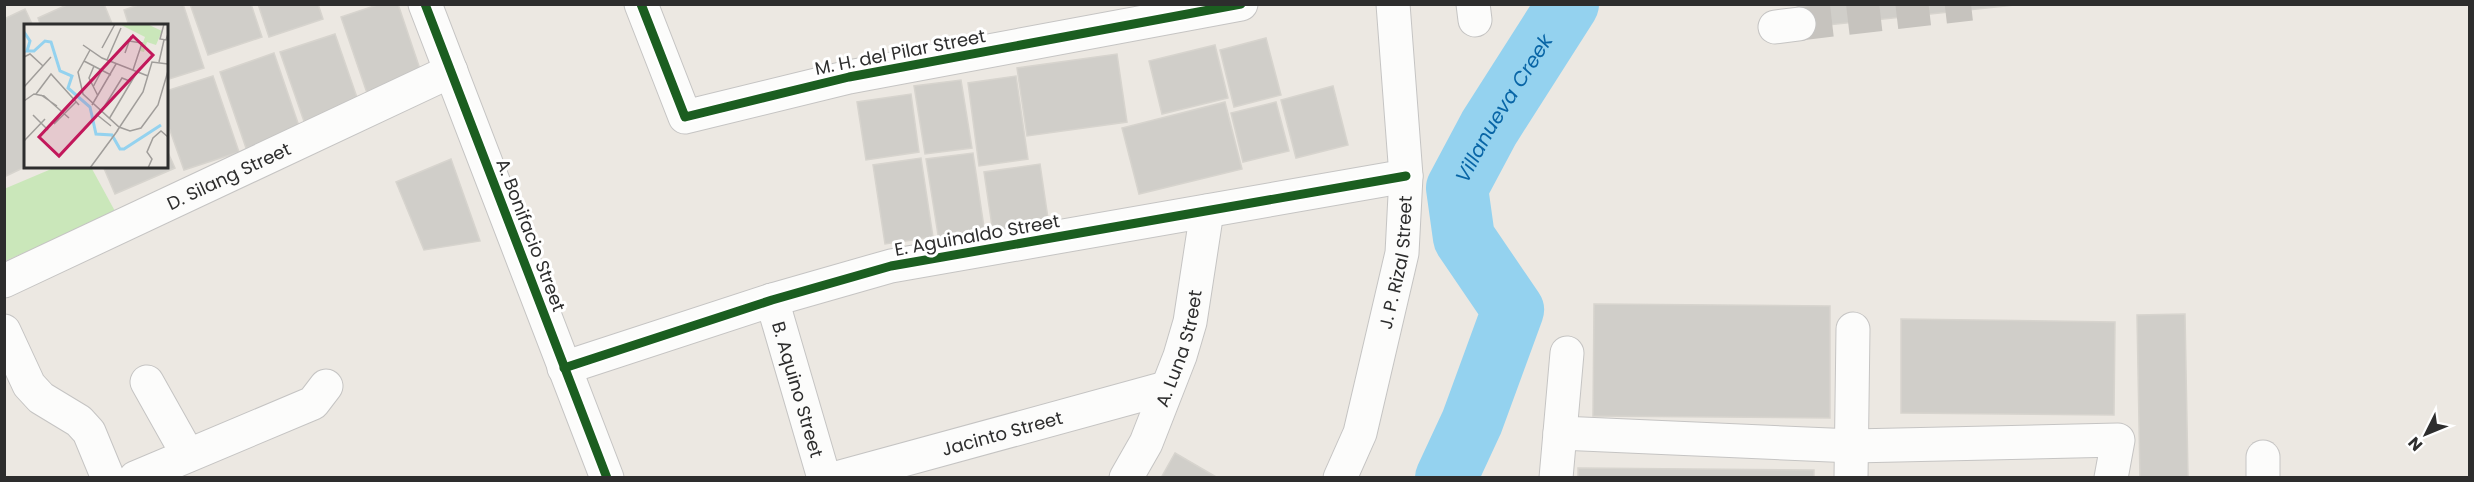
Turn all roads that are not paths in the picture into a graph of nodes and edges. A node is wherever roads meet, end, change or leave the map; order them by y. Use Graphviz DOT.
graph roads {
  1 [pos="425,4"];
  2 [pos="641,4"];
  3 [pos="1242,4"];
  4 [pos="1393,4"];
  5 [pos="451,71"];
  6 [pos="1406,176"];
  7 [pos="1207,211"];
  8 [pos="4,281"];
  9 [pos="772,300"];
  10 [pos="1853,330"];
  11 [pos="4,331"];
  12 [pos="1567,353"];
  13 [pos="564,368"];
  14 [pos="147,382"];
  15 [pos="326,386"];
  16 [pos="1167,387"];
  17 [pos="1560,433"];
  18 [pos="188,455"];
  19 [pos="1852,462"];
  20 [pos="108,477"];
  21 [pos="135,477"];
  22 [pos="607,477"];
  23 [pos="824,477"];
  24 [pos="837,477"];
  25 [pos="1126,477"];
  26 [pos="1340,477"];
  27 [pos="1556,477"];
  28 [pos="2111,477"];
  1 -- 5 [label="street, A. Bonifacio Street"];
  2 -- 3 [label="street, M. H. del Pilar Street"];
  4 -- 6 [label="street, J. P. Rizal Street"];
  5 -- 8 [label="street, D. Silang Street"];
  5 -- 13 [label="street, A. Bonifacio Street"];
  6 -- 7 [label="street, E. Aguinaldo Street"];
  6 -- 26 [label="street, J. P. Rizal Street"];
  7 -- 9 [label="street, E. Aguinaldo Street"];
  7 -- 16 [label="street, A. Luna Street"];
  9 -- 13 [label="street, E. Aguinaldo Street"];
  9 -- 23 [label="street, B. Aquino Street"];
  10 -- 19 [label="street"];
  11 -- 20 [label="street"];
  12 -- 17 [label="street"];
  13 -- 22 [label="street, A. Bonifacio Street"];
  14 -- 18 [label="street"];
  15 -- 18 [label="street"];
  16 -- 24 [label="street, Jacinto Street"];
  16 -- 25 [label="street, A. Luna Street"];
  17 -- 19 [label="street"];
  17 -- 27 [label="street"];
  18 -- 21 [label="street"];
  19 -- 28 [label="street"];
}
